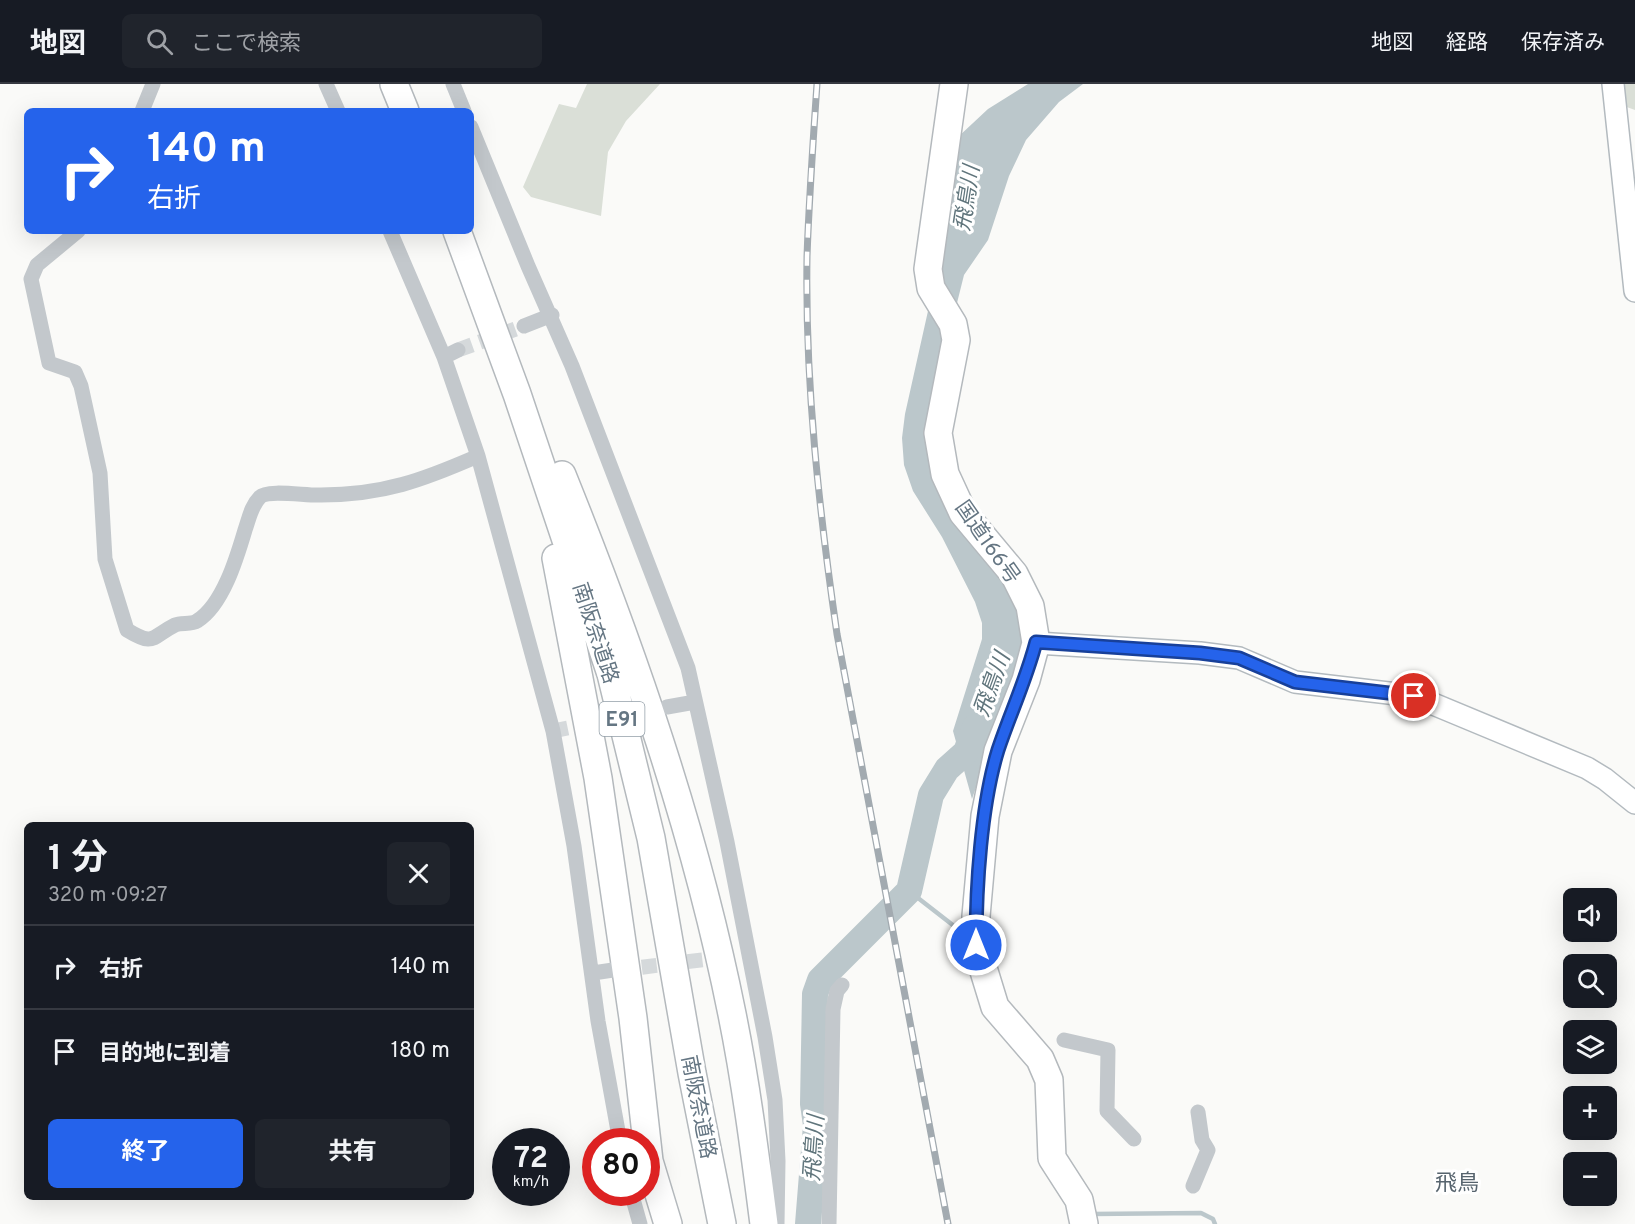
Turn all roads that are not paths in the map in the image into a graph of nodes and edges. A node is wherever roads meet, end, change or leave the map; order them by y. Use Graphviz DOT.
graph roads {
  1 [pos="153,84"];
  2 [pos="326,84"];
  3 [pos="394,84"];
  4 [pos="405,84"];
  5 [pos="453,84"];
  6 [pos="954,84"];
  7 [pos="1613,84"];
  8 [pos="143,108"];
  9 [pos="337,108"];
  10 [pos="404,108"];
  11 [pos="416,108"];
  12 [pos="463,108"];
  13 [pos="474,134"];
  14 [pos="74,234"];
  15 [pos="391,234"];
  16 [pos="458,234"];
  17 [pos="467,234"];
  18 [pos="1635,291"];
  19 [pos="552,315"];
  20 [pos="524,326"];
  21 [pos="458,350"];
  22 [pos="444,357"];
  23 [pos="523,394"];
  24 [pos="478,456"];
  25 [pos="1036,642"];
  26 [pos="695,702"];
  27 [pos="667,707"];
  28 [pos="1635,803"];
  29 [pos="750,954"];
  30 [pos="733,956"];
  31 [pos="613,970"];
  32 [pos="593,973"];
  33 [pos="842,985"];
  34 [pos="1064,1040"];
  35 [pos="1198,1112"];
  36 [pos="617,1128"];
  37 [pos="1134,1139"];
  38 [pos="1193,1186"];
  39 [pos="636,1206"];
  40 [pos="1082,1214"];
  41 [pos="640,1224"];
  42 [pos="668,1224"];
  43 [pos="722,1224"];
  44 [pos="731,1224"];
  45 [pos="764,1224"];
  46 [pos="777,1224"];
  47 [pos="829,1224"];
  1 -- 8 [label="street"];
  2 -- 9 [label="street"];
  3 -- 10 [label="highway"];
  4 -- 11 [label="highway"];
  5 -- 12 [label="street"];
  6 -- 25 [label="highway, 国道166号"];
  7 -- 18 [label="street"];
  13 -- 19 [label="street"];
  14 -- 24 [label="street"];
  15 -- 22 [label="street"];
  16 -- 23 [label="highway, 南阪奈道路 / E91"];
  17 -- 23 [label="highway, 南阪奈道路 / E91"];
  19 -- 20 [label="street"];
  19 -- 26 [label="street"];
  21 -- 22 [label="street"];
  22 -- 24 [label="street"];
  23 -- 42 [label="highway"];
  23 -- 43 [label="highway, 南阪奈道路 / E91"];
  23 -- 44 [label="highway, 南阪奈道路 / E91"];
  23 -- 45 [label="highway"];
  24 -- 32 [label="street"];
  25 -- 28 [label="street"];
  25 -- 40 [label="highway, 国道166号"];
  26 -- 27 [label="street"];
  26 -- 29 [label="street"];
  29 -- 30 [label="street"];
  29 -- 46 [label="street"];
  31 -- 32 [label="street"];
  32 -- 36 [label="street"];
  33 -- 47 [label="street"];
  34 -- 37 [label="street"];
  35 -- 38 [label="street"];
  39 -- 41 [label="street"];
}
